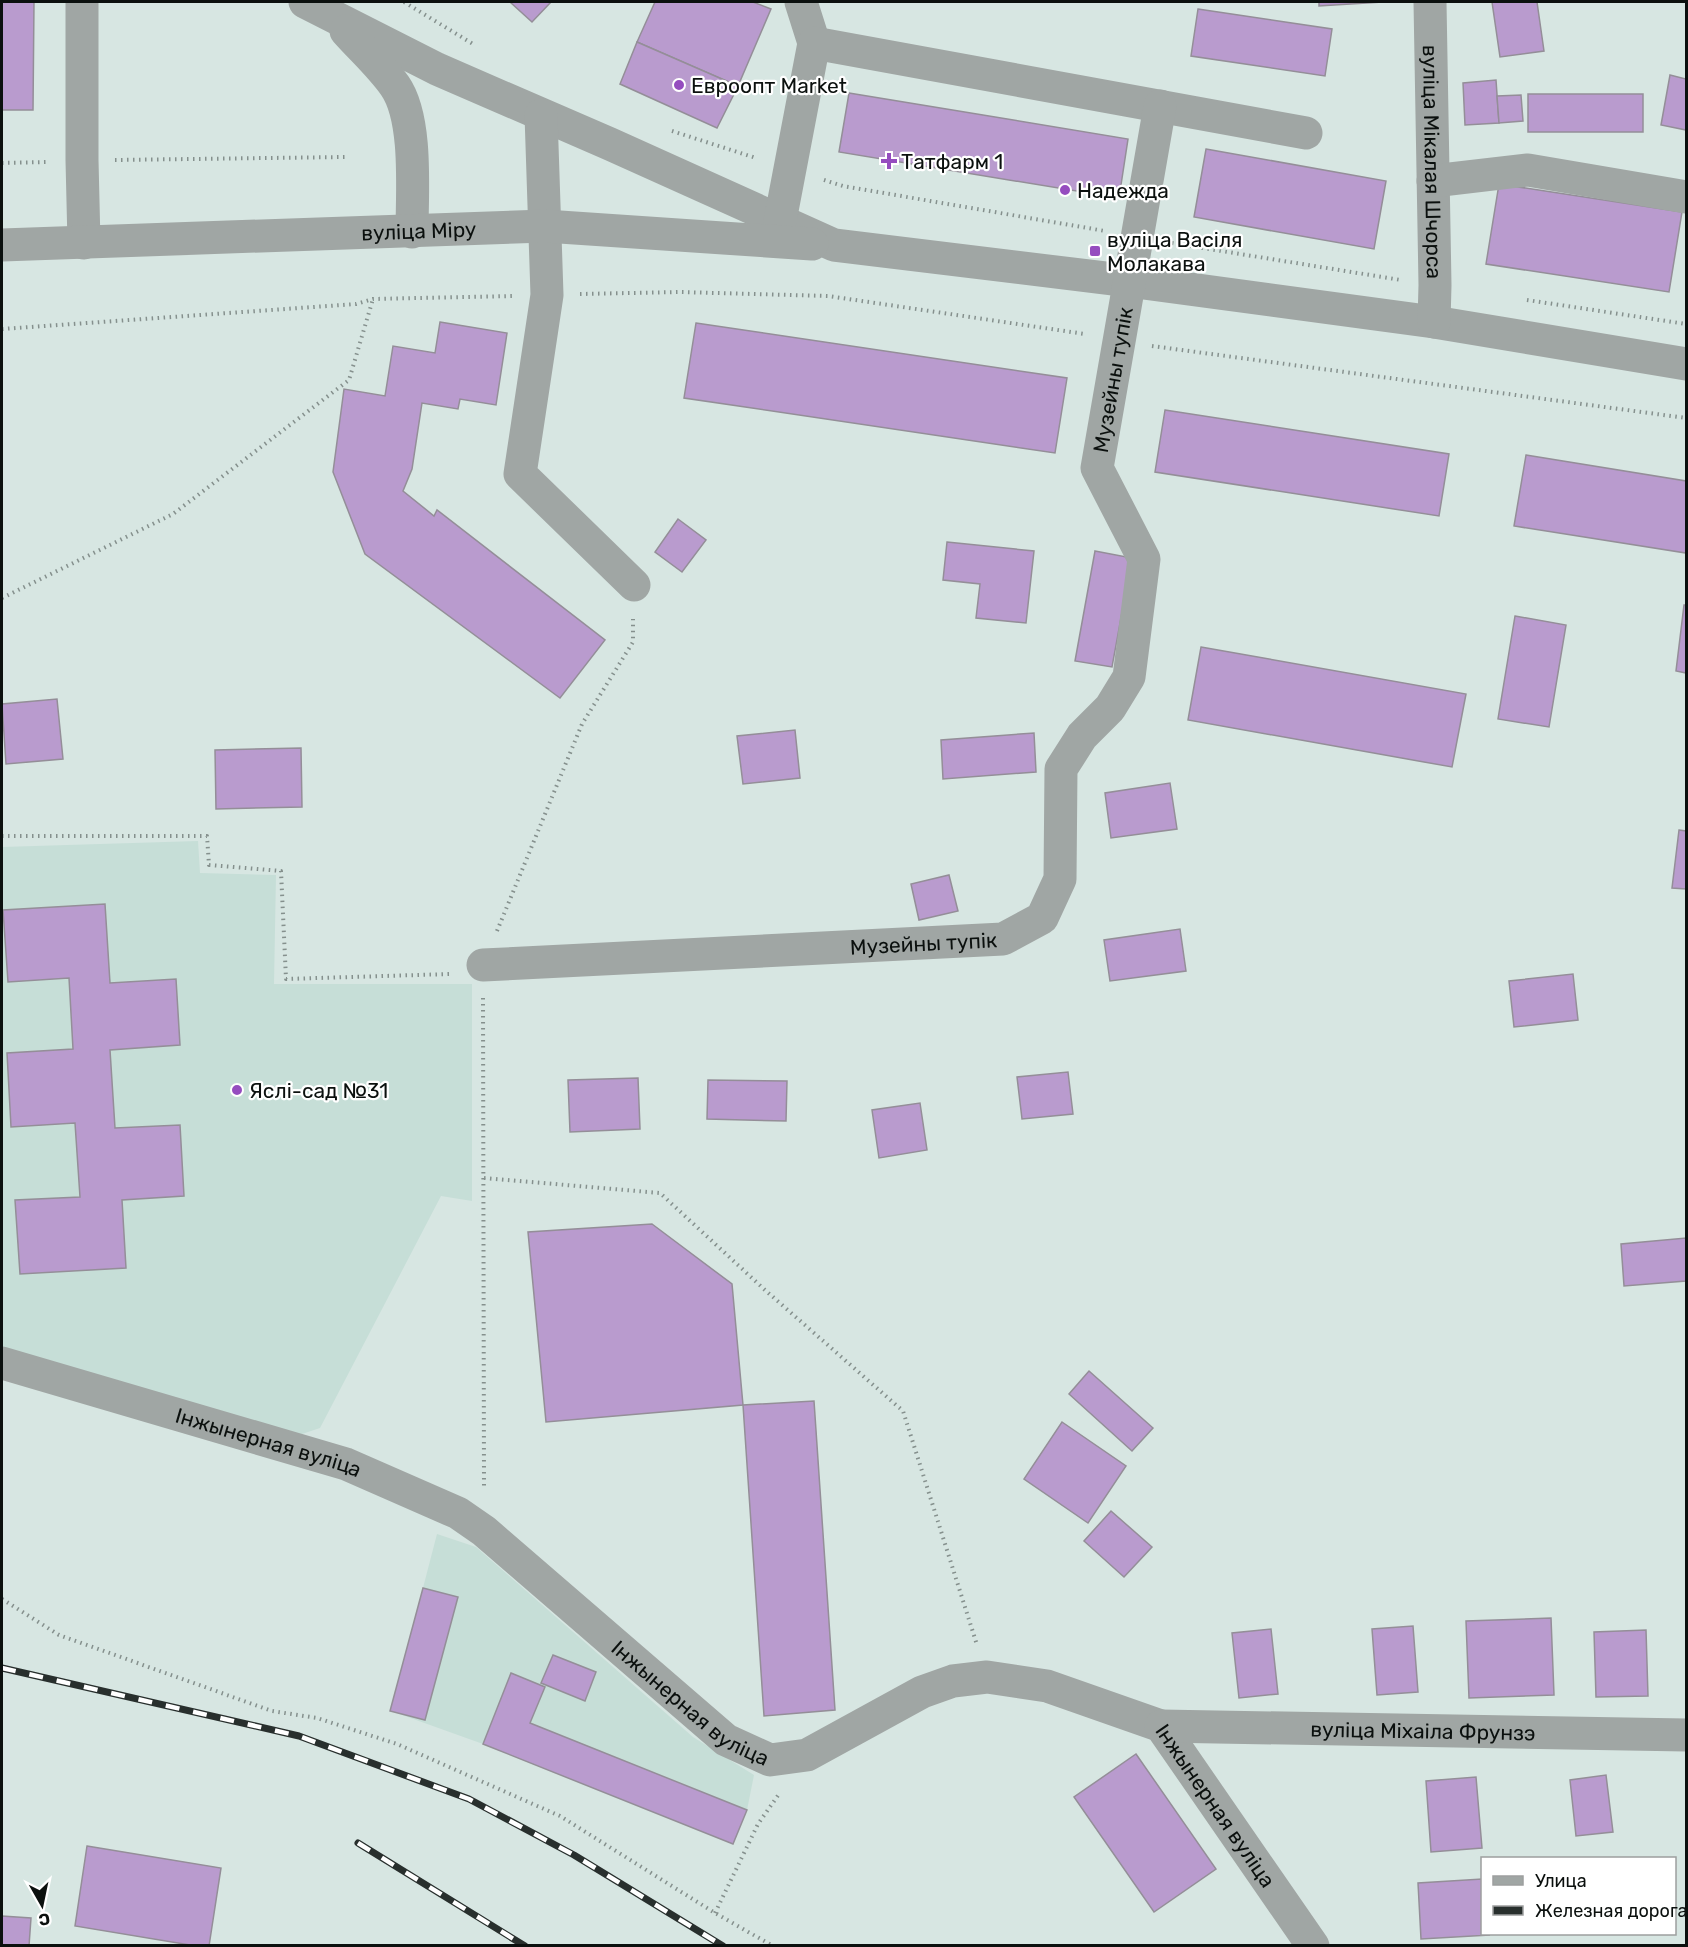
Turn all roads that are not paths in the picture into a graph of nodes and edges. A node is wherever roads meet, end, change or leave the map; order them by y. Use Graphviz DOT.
graph roads {
  1 [pos="82,2"];
  2 [pos="305,2"];
  3 [pos="801,2"];
  4 [pos="1430,2"];
  5 [pos="333,17"];
  6 [pos="814,43"];
  7 [pos="1160,106"];
  8 [pos="541,115"];
  9 [pos="1306,133"];
  10 [pos="1433,181"];
  11 [pos="1686,197"];
  12 [pos="780,221"];
  13 [pos="545,226"];
  14 [pos="412,232"];
  15 [pos="84,243"];
  16 [pos="2,245"];
  17 [pos="834,245"];
  18 [pos="1130,281"];
  19 [pos="1434,322"];
  20 [pos="1686,364"];
  21 [pos="634,585"];
  22 [pos="483,965"];
  23 [pos="2,1363"];
  24 [pos="1161,1726"];
  25 [pos="1686,1735"];
  26 [pos="1313,1946"];
  1 -- 15 [label="street"];
  2 -- 5 [label="street"];
  3 -- 6 [label="street"];
  4 -- 10 [label="street, вуліца Мікалая Шчорса"];
  5 -- 8 [label="street"];
  5 -- 14 [label="street"];
  6 -- 7 [label="street"];
  6 -- 12 [label="street"];
  7 -- 9 [label="street"];
  7 -- 18 [label="street, Музейны тупік"];
  8 -- 12 [label="street"];
  8 -- 13 [label="street"];
  10 -- 11 [label="street"];
  10 -- 19 [label="street, вуліца Мікалая Шчорса"];
  12 -- 17 [label="street"];
  13 -- 14 [label="street, вуліца Міру"];
  13 -- 17 [label="street, вуліца Міру"];
  13 -- 21 [label="street"];
  14 -- 15 [label="street, вуліца Міру"];
  15 -- 16 [label="street, вуліца Міру"];
  17 -- 18 [label="street"];
  18 -- 19 [label="street"];
  18 -- 22 [label="street, Музейны тупік"];
  19 -- 20 [label="street"];
  23 -- 24 [label="street, Інжынерная вуліца"];
  24 -- 25 [label="street, вуліца Міхаіла Фрунзэ"];
  24 -- 26 [label="street, Інжынерная вуліца"];
}
